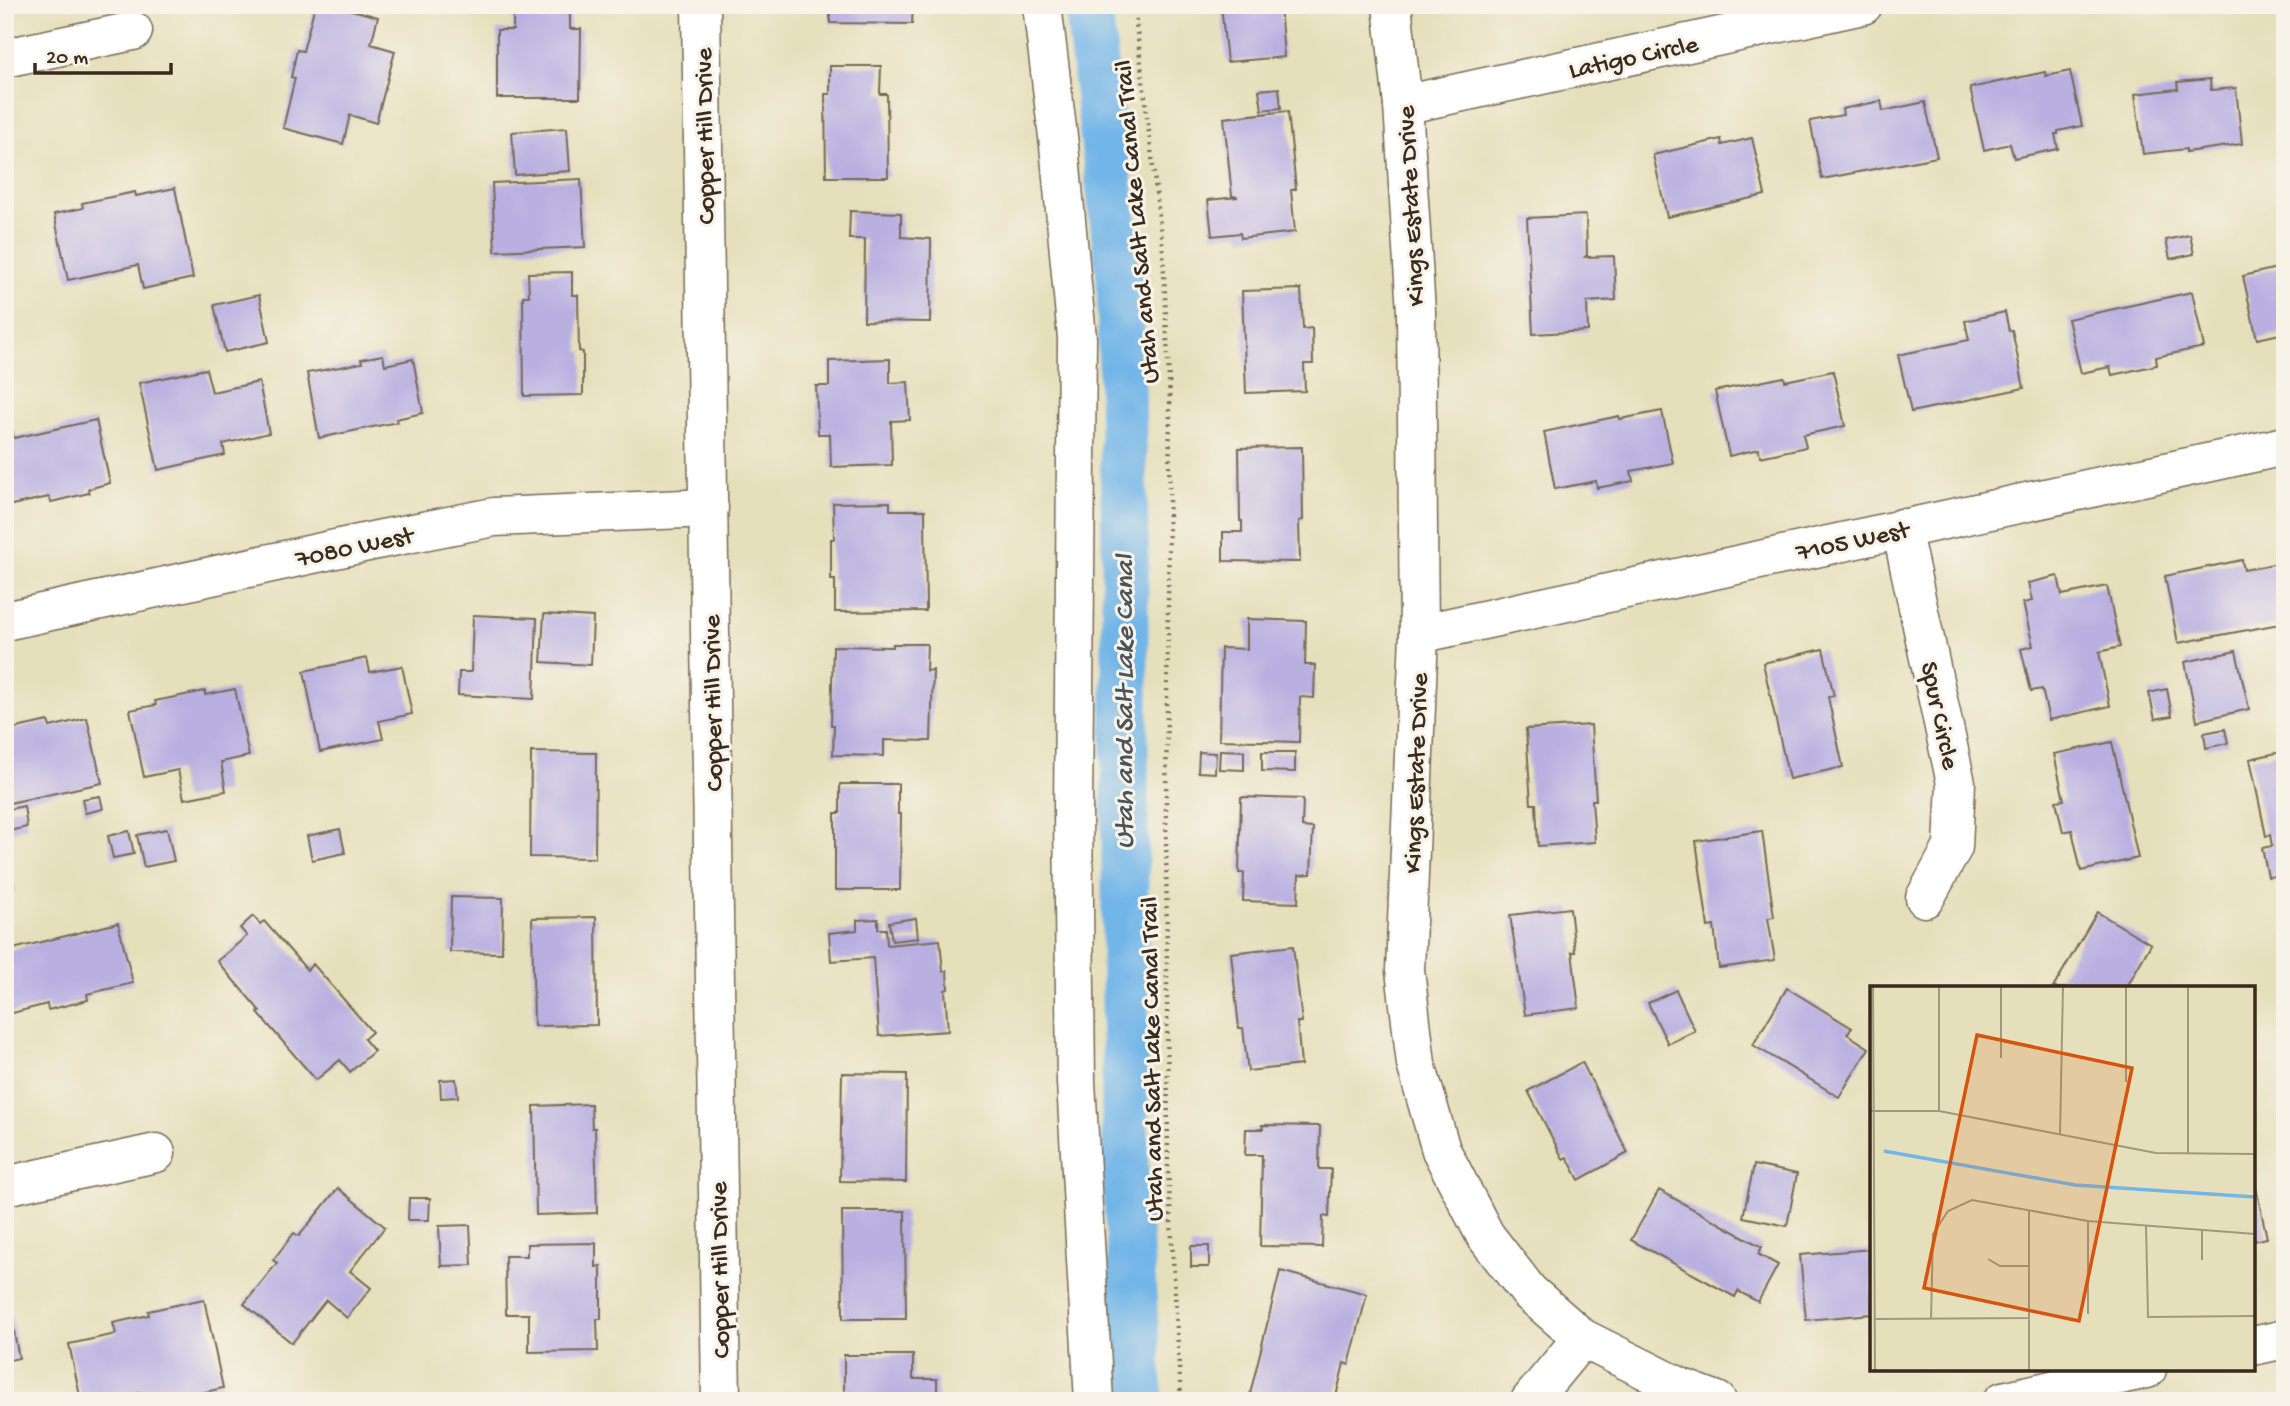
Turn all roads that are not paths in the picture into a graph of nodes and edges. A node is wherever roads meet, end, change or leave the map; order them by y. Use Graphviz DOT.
graph roads {
  1 [pos="701,5"];
  2 [pos="1042,5"];
  3 [pos="1392,5"];
  4 [pos="1863,5"];
  5 [pos="133,30"];
  6 [pos="5,58"];
  7 [pos="1403,105"];
  8 [pos="2285,446"];
  9 [pos="709,508"];
  10 [pos="1901,528"];
  11 [pos="5,621"];
  12 [pos="1419,634"];
  13 [pos="1925,898"];
  14 [pos="156,1153"];
  15 [pos="5,1186"];
  16 [pos="1582,1338"];
  17 [pos="2285,1339"];
  18 [pos="2255,1346"];
  19 [pos="2138,1371"];
  20 [pos="721,1401"];
  21 [pos="1094,1401"];
  22 [pos="1530,1401"];
  23 [pos="1717,1401"];
  24 [pos="2003,1401"];
  1 -- 9 [label="street, Copper Hill Drive"];
  2 -- 21 [label="street"];
  3 -- 7 [label="street, Kings Estate Drive"];
  4 -- 7 [label="street, Latigo Circle"];
  5 -- 6 [label="street"];
  7 -- 12 [label="street, Kings Estate Drive"];
  8 -- 10 [label="street, 7105 West"];
  9 -- 11 [label="street, 7080 West"];
  9 -- 20 [label="street, Copper Hill Drive"];
  10 -- 12 [label="street, 7105 West"];
  10 -- 13 [label="street, Spur Circle"];
  12 -- 16 [label="street, Kings Estate Drive"];
  14 -- 15 [label="street"];
  16 -- 22 [label="street"];
  16 -- 23 [label="street, Kings Estate Drive"];
  17 -- 18 [label="street"];
  19 -- 24 [label="street"];
}
